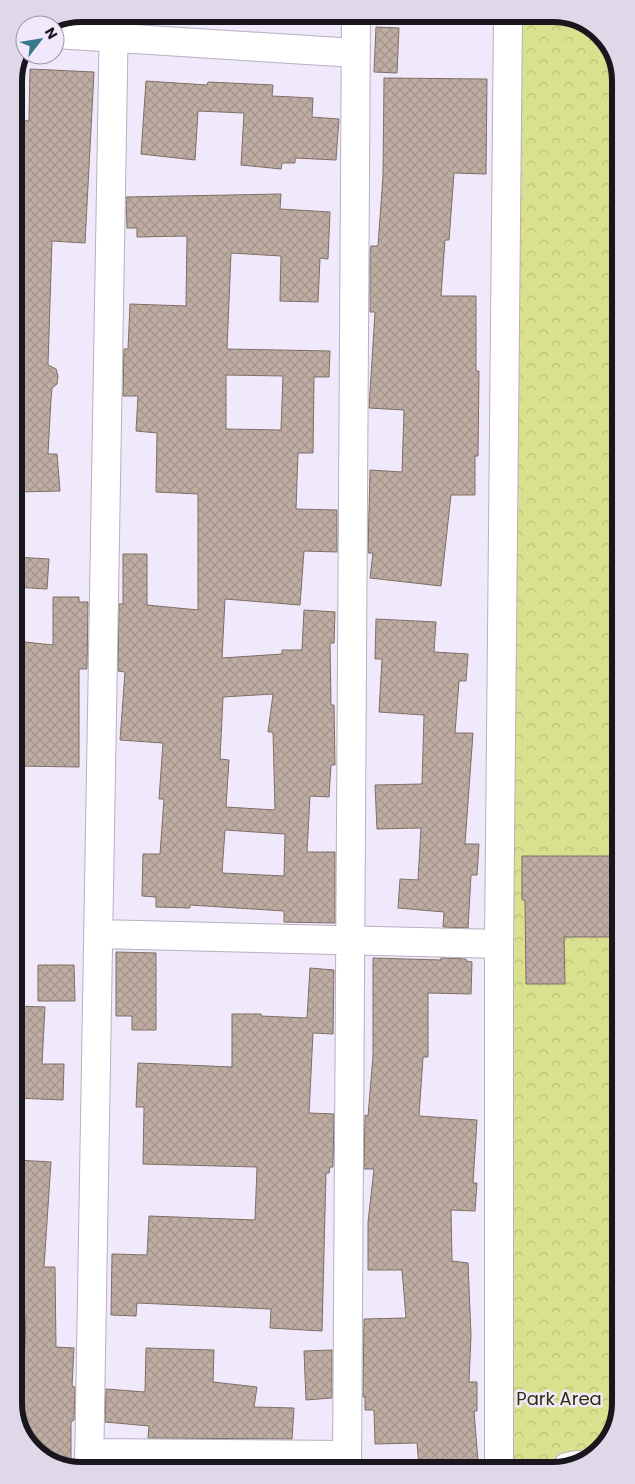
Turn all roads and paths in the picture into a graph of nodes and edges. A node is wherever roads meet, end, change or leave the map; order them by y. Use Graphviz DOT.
graph roads {
  1 [pos="356,23"];
  2 [pos="508,23"];
  3 [pos="113,25"];
  4 [pos="65,32"];
  5 [pos="354,53"];
  6 [pos="98,934"];
  7 [pos="349,941"];
  8 [pos="499,944"];
  9 [pos="89,1461"];
  10 [pos="102,1461"];
  11 [pos="347,1462"];
  12 [pos="499,1462"];
  1 -- 5 [label="street"];
  2 -- 8 [label="street"];
  3 -- 4 [label="street"];
  3 -- 5 [label="street"];
  3 -- 6 [label="street"];
  5 -- 7 [label="street"];
  6 -- 7 [label="street"];
  6 -- 9 [label="street"];
  7 -- 8 [label="street"];
  7 -- 11 [label="street"];
  8 -- 12 [label="street"];
  9 -- 10 [label="street"];
}
